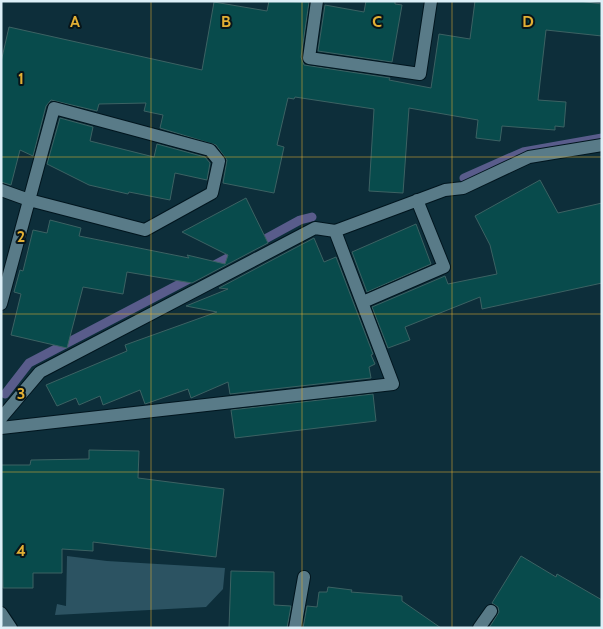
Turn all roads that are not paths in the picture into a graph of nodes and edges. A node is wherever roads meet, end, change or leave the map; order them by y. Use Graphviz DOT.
graph roads {
  1 [pos="318,1"];
  2 [pos="431,1"];
  3 [pos="602,145"];
  4 [pos="1,190"];
  5 [pos="29,200"];
  6 [pos="417,200"];
  7 [pos="335,230"];
  8 [pos="363,302"];
  9 [pos="1,304"];
  10 [pos="4,411"];
  11 [pos="1,428"];
  12 [pos="304,576"];
  13 [pos="491,611"];
  14 [pos="1,613"];
  15 [pos="11,628"];
  16 [pos="295,628"];
  17 [pos="480,628"];
  1 -- 2 [label="street"];
  3 -- 6 [label="street"];
  4 -- 5 [label="street"];
  5 -- 5 [label="street"];
  5 -- 9 [label="street"];
  6 -- 7 [label="street"];
  6 -- 8 [label="street"];
  7 -- 8 [label="street"];
  7 -- 10 [label="street"];
  8 -- 11 [label="street"];
  12 -- 16 [label="street"];
  13 -- 17 [label="street"];
  14 -- 15 [label="street"];
}
